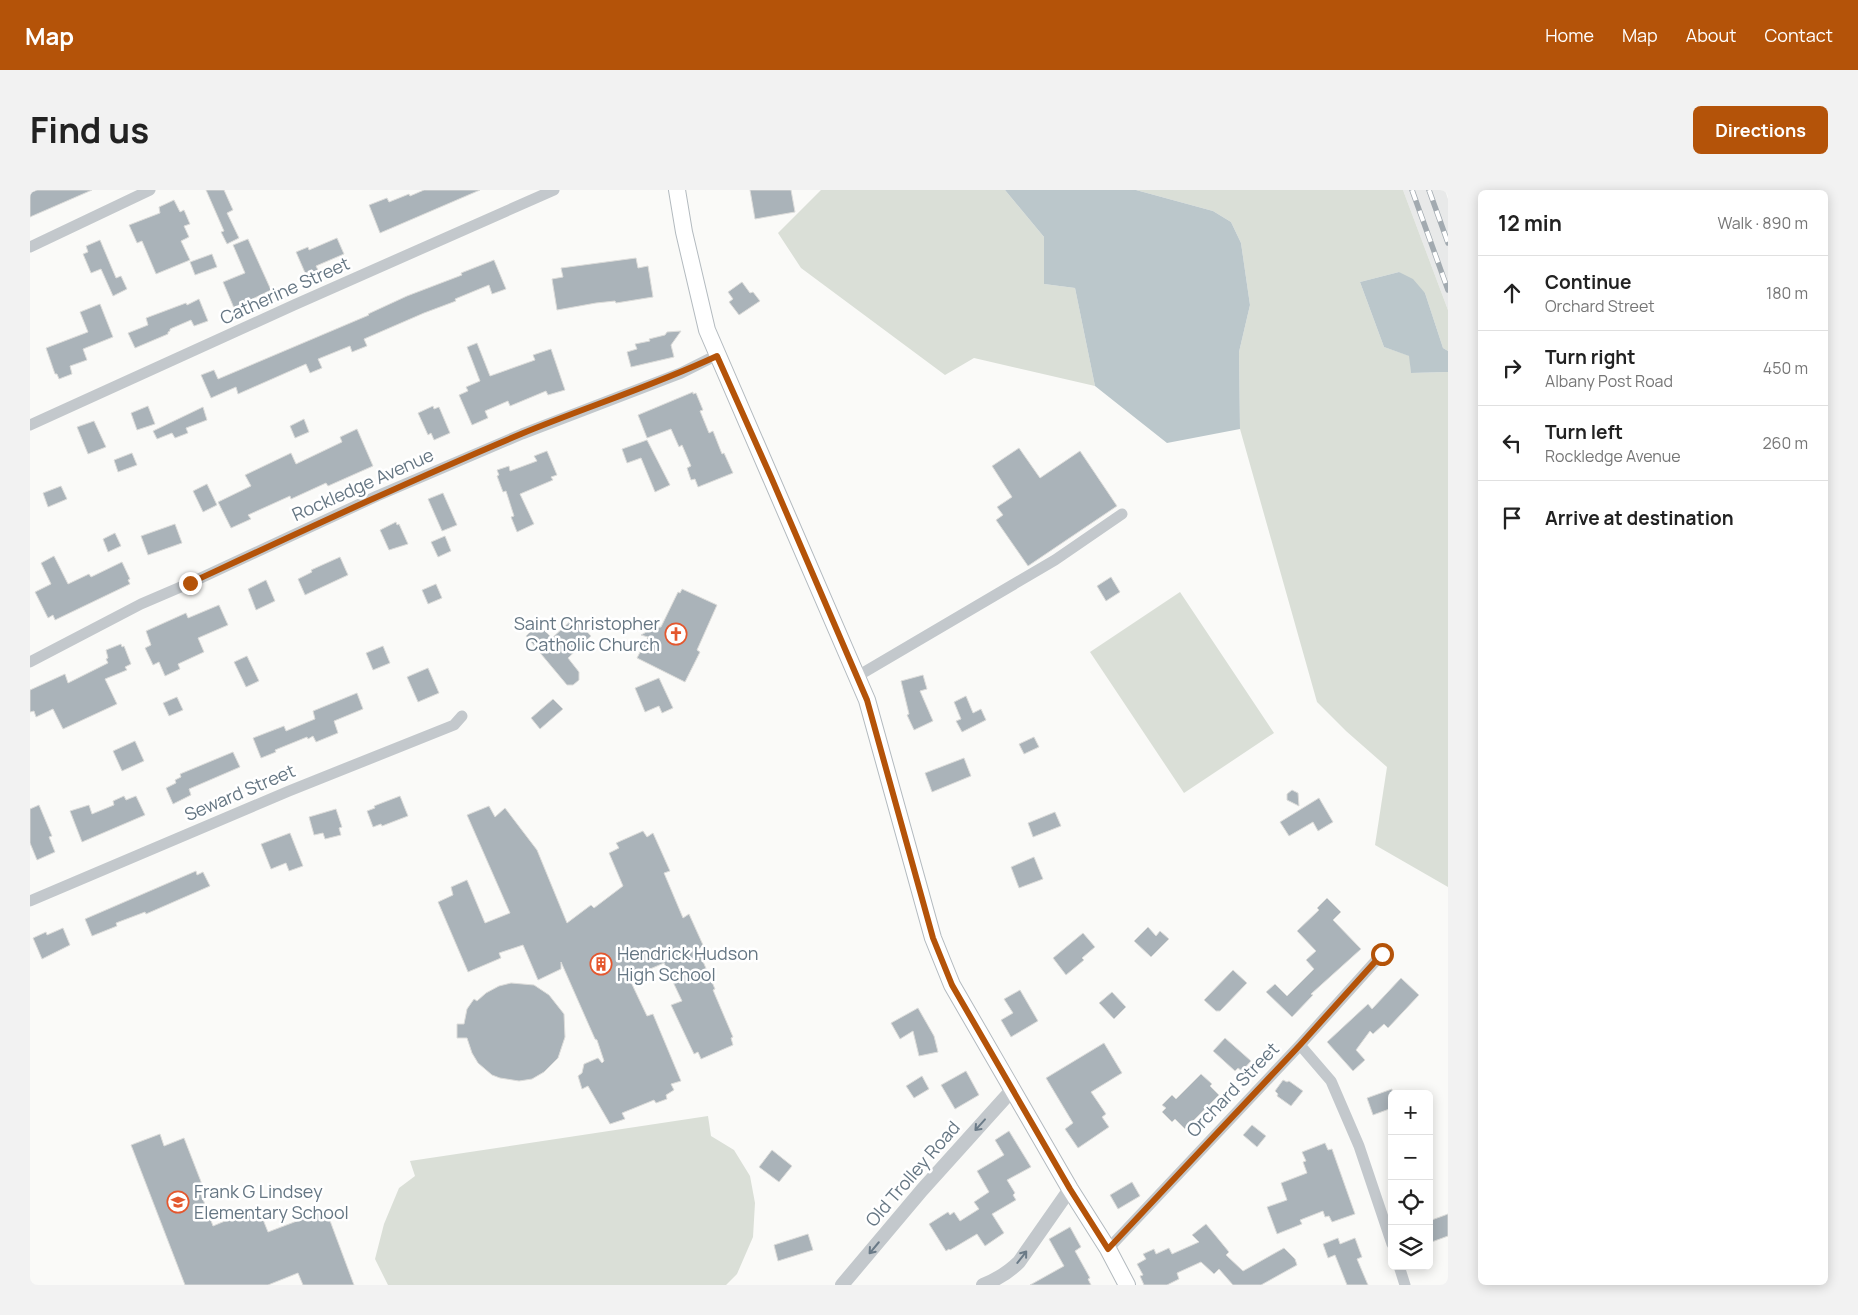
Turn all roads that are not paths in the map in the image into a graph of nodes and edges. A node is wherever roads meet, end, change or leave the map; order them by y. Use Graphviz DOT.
graph roads {
  1 [pos="150,190"];
  2 [pos="554,190"];
  3 [pos="677,190"];
  4 [pos="30,248"];
  5 [pos="717,356"];
  6 [pos="30,425"];
  7 [pos="1122,514"];
  8 [pos="30,662"];
  9 [pos="856,677"];
  10 [pos="462,716"];
  11 [pos="30,901"];
  12 [pos="1382,954"];
  13 [pos="1300,1045"];
  14 [pos="1013,1089"];
  15 [pos="1070,1189"];
  16 [pos="1388,1232"];
  17 [pos="1108,1249"];
  18 [pos="1400,1270"];
  19 [pos="842,1285"];
  20 [pos="983,1285"];
  21 [pos="1127,1285"];
  22 [pos="1405,1285"];
  1 -- 4 [label="street"];
  2 -- 6 [label="street, Catherine Street"];
  3 -- 5 [label="main road"];
  5 -- 8 [label="street, Rockledge Avenue"];
  5 -- 9 [label="main road"];
  7 -- 9 [label="street"];
  9 -- 14 [label="main road"];
  10 -- 11 [label="street, Seward Street"];
  12 -- 13 [label="street, Orchard Street"];
  13 -- 16 [label="street"];
  13 -- 17 [label="street, Orchard Street"];
  14 -- 15 [label="main road"];
  14 -- 19 [label="street, Old Trolley Road, one-way"];
  15 -- 17 [label="main road"];
  20 -- 15 [label="street, one-way"];
  17 -- 21 [label="main road"];
  18 -- 22 [label="street"];
}
